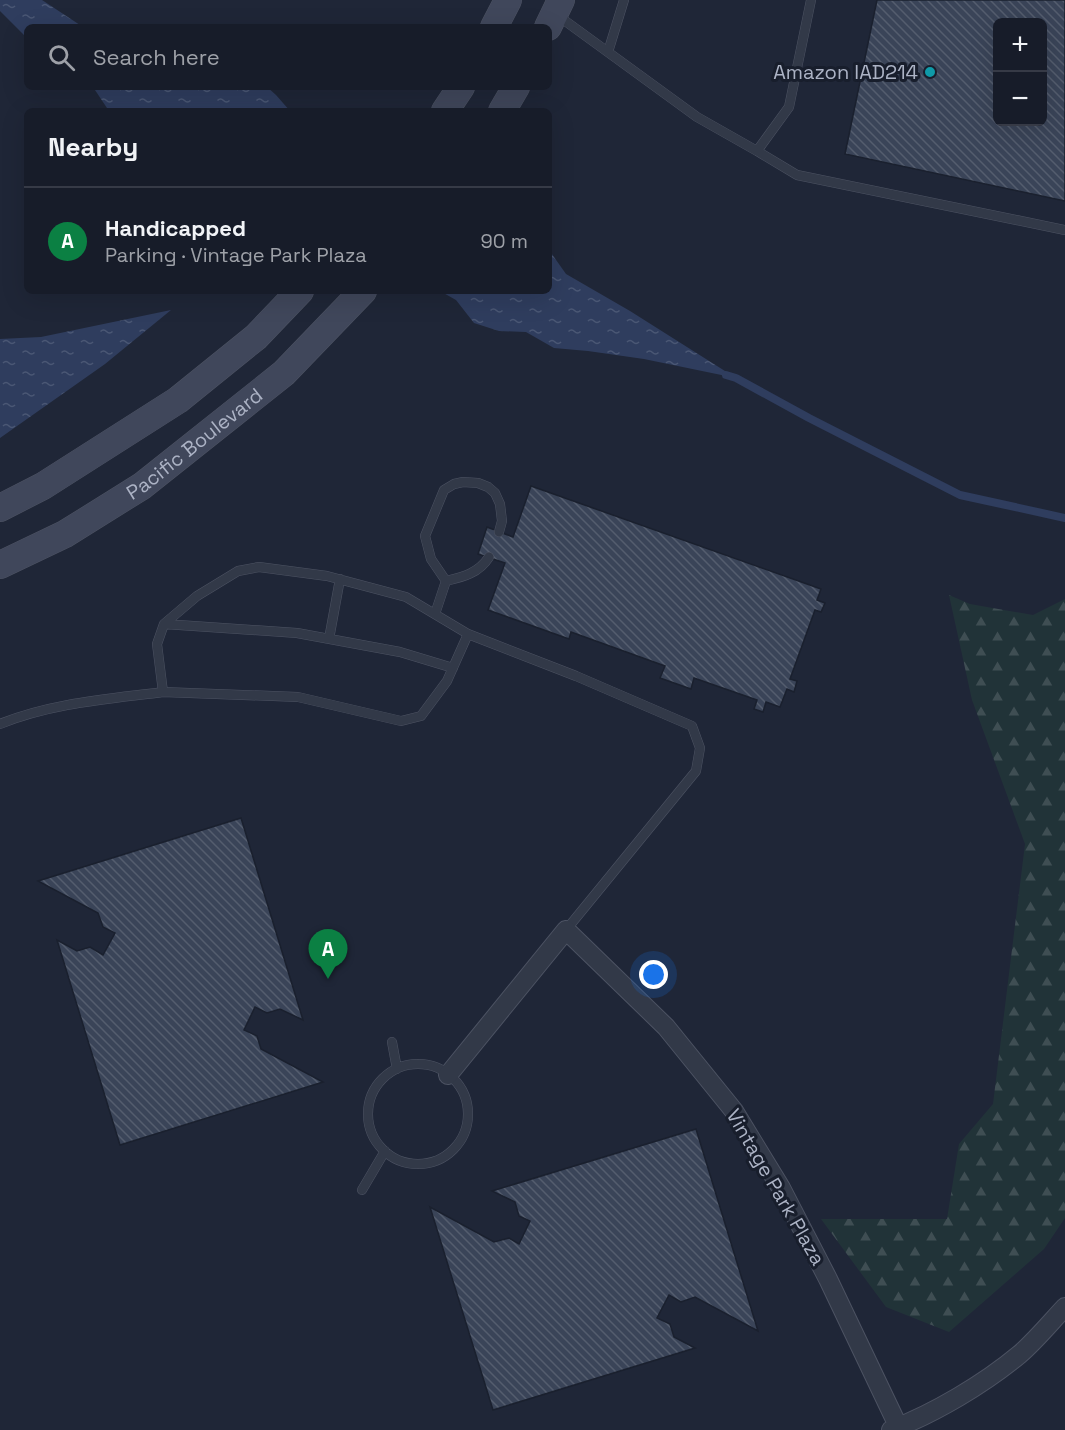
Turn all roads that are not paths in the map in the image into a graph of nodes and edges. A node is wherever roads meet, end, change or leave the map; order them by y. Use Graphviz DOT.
graph roads {
  1 [pos="508,0"];
  2 [pos="624,0"];
  3 [pos="812,0"];
  4 [pos="554,13"];
  5 [pos="496,24"];
  6 [pos="608,52"];
  7 [pos="458,90"];
  8 [pos="514,90"];
  9 [pos="447,108"];
  10 [pos="504,108"];
  11 [pos="757,151"];
  12 [pos="1065,230"];
  13 [pos="297,294"];
  14 [pos="360,294"];
  15 [pos="0,508"];
  16 [pos="499,532"];
  17 [pos="489,558"];
  18 [pos="0,565"];
  19 [pos="340,579"];
  20 [pos="446,581"];
  21 [pos="435,614"];
  22 [pos="164,624"];
  23 [pos="468,634"];
  24 [pos="329,639"];
  25 [pos="453,669"];
  26 [pos="163,692"];
  27 [pos="0,724"];
  28 [pos="566,930"];
  29 [pos="392,1042"];
  30 [pos="397,1069"];
  31 [pos="448,1076"];
  32 [pos="385,1152"];
  33 [pos="363,1190"];
  34 [pos="1065,1307"];
  35 [pos="896,1429"];
  1 -- 5 [label="main road"];
  2 -- 6 [label="lane"];
  3 -- 11 [label="lane"];
  4 -- 6 [label="lane"];
  6 -- 11 [label="lane"];
  7 -- 9 [label="main road"];
  8 -- 10 [label="main road"];
  11 -- 12 [label="lane"];
  13 -- 15 [label="main road"];
  14 -- 18 [label="main road, Pacific Boulevard"];
  16 -- 20 [label="lane"];
  17 -- 20 [label="lane"];
  19 -- 21 [label="lane"];
  19 -- 22 [label="lane"];
  19 -- 24 [label="lane"];
  20 -- 21 [label="lane"];
  21 -- 23 [label="lane"];
  22 -- 24 [label="lane"];
  22 -- 26 [label="lane"];
  23 -- 25 [label="lane"];
  23 -- 28 [label="lane"];
  24 -- 25 [label="lane"];
  25 -- 26 [label="lane"];
  26 -- 27 [label="lane"];
  28 -- 31 [label="street"];
  28 -- 35 [label="street, Vintage Park Plaza"];
  29 -- 30 [label="lane"];
  30 -- 31 [label="lane"];
  30 -- 32 [label="lane"];
  31 -- 32 [label="lane"];
  32 -- 33 [label="lane"];
  34 -- 35 [label="street"];
}
